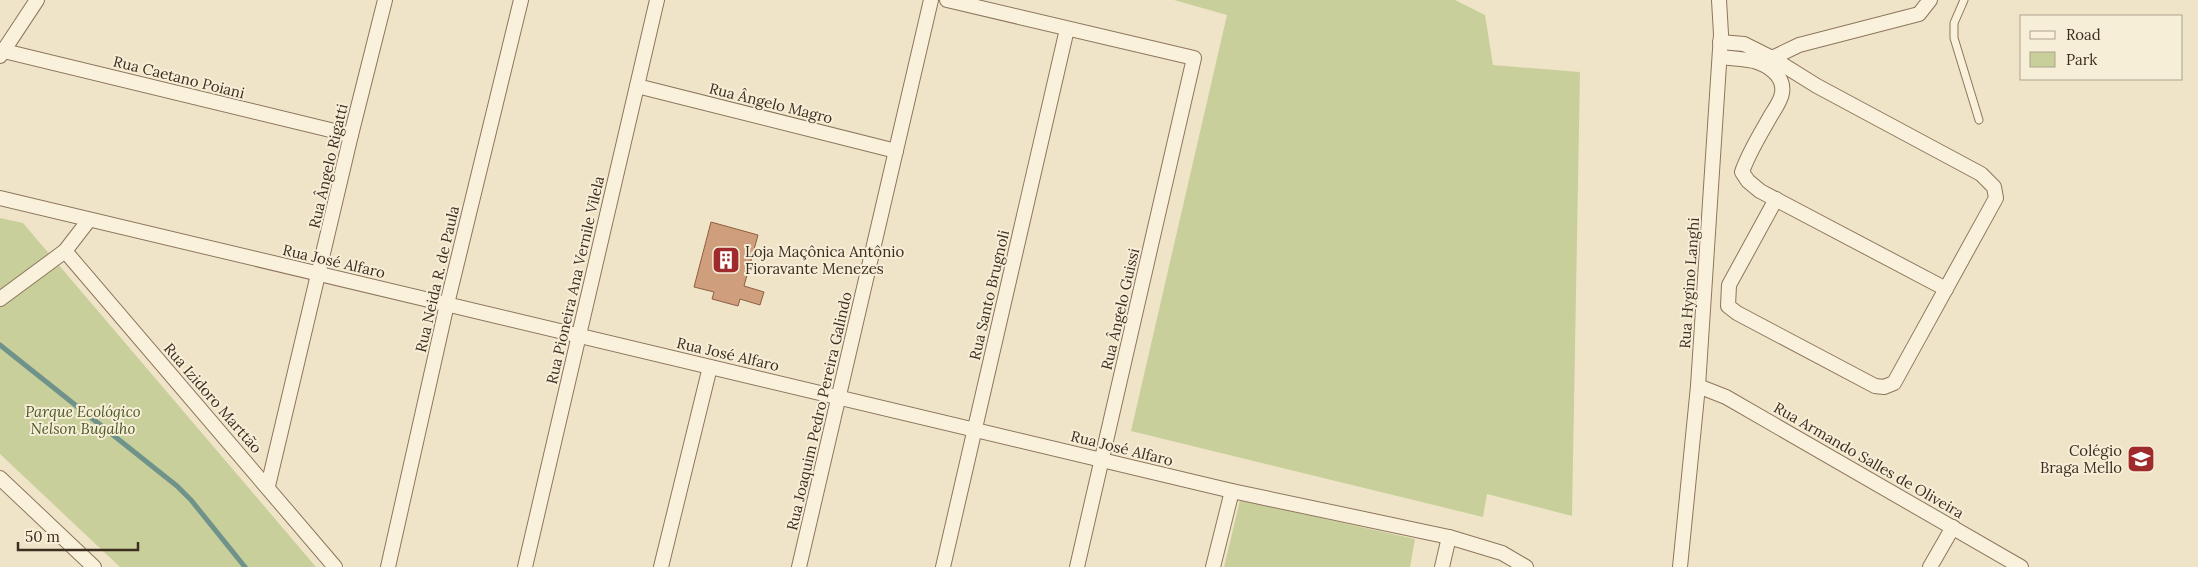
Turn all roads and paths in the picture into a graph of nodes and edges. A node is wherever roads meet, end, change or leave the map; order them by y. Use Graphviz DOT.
graph roads {
  1 [pos="37,0"];
  2 [pos="385,0"];
  3 [pos="521,0"];
  4 [pos="657,0"];
  5 [pos="931,0"];
  6 [pos="947,0"];
  7 [pos="1719,0"];
  8 [pos="1930,0"];
  9 [pos="1964,0"];
  10 [pos="1067,29"];
  11 [pos="1720,42"];
  12 [pos="1,52"];
  13 [pos="1720,57"];
  14 [pos="1769,62"];
  15 [pos="637,86"];
  16 [pos="1979,120"];
  17 [pos="351,135"];
  18 [pos="896,151"];
  19 [pos="0,198"];
  20 [pos="1776,199"];
  21 [pos="89,220"];
  22 [pos="65,251"];
  23 [pos="319,274"];
  24 [pos="1946,289"];
  25 [pos="0,299"];
  26 [pos="447,304"];
  27 [pos="579,336"];
  28 [pos="710,367"];
  29 [pos="1698,386"];
  30 [pos="839,397"];
  31 [pos="975,429"];
  32 [pos="1102,460"];
  33 [pos="0,478"];
  34 [pos="268,486"];
  35 [pos="1232,491"];
  36 [pos="1953,527"];
  37 [pos="1449,537"];
  38 [pos="94,567"];
  39 [pos="336,567"];
  40 [pos="388,567"];
  41 [pos="525,567"];
  42 [pos="662,567"];
  43 [pos="799,567"];
  44 [pos="943,567"];
  45 [pos="1076,567"];
  46 [pos="1213,567"];
  47 [pos="1442,567"];
  48 [pos="1526,567"];
  49 [pos="1680,567"];
  50 [pos="1930,567"];
  51 [pos="2021,567"];
  1 -- 12 [label="street"];
  2 -- 17 [label="street, Rua Ângelo Rigatti"];
  3 -- 26 [label="street, Rua Neida R. de Paula"];
  4 -- 15 [label="street, Rua Pioneira Ana Vernile Vilela"];
  5 -- 18 [label="street, Rua Joaquim Pedro Pereira Galindo"];
  6 -- 10 [label="street"];
  7 -- 11 [label="street, Rua Hygino Langhi"];
  8 -- 14 [label="street"];
  9 -- 16 [label="lane"];
  10 -- 31 [label="street, Rua Santo Brugnoli"];
  10 -- 32 [label="street, Rua Ângelo Guissi"];
  11 -- 13 [label="street, Rua Hygino Langhi"];
  11 -- 14 [label="street"];
  12 -- 17 [label="street, Rua Caetano Poiani"];
  13 -- 14 [label="street"];
  13 -- 29 [label="street, Rua Hygino Langhi"];
  14 -- 20 [label="street"];
  14 -- 24 [label="street"];
  15 -- 18 [label="street, Rua Ângelo Magro"];
  15 -- 27 [label="street, Rua Pioneira Ana Vernile Vilela"];
  17 -- 23 [label="street, Rua Ângelo Rigatti"];
  18 -- 30 [label="street, Rua Joaquim Pedro Pereira Galindo"];
  19 -- 21 [label="street, Rua José Alfaro"];
  20 -- 24 [label="street"];
  20 -- 24 [label="street"];
  21 -- 22 [label="street"];
  21 -- 23 [label="street, Rua José Alfaro"];
  22 -- 25 [label="street"];
  22 -- 34 [label="street, Rua Izidoro Marttão"];
  23 -- 26 [label="street, Rua José Alfaro"];
  23 -- 34 [label="street, Rua Ângelo Rigatti"];
  26 -- 27 [label="street, Rua José Alfaro"];
  26 -- 40 [label="street, Rua Neida R. de Paula"];
  27 -- 28 [label="street, Rua José Alfaro"];
  27 -- 41 [label="street, Rua Pioneira Ana Vernile Vilela"];
  28 -- 30 [label="street, Rua José Alfaro"];
  28 -- 42 [label="street"];
  29 -- 36 [label="street, Rua Armando Salles de Oliveira"];
  29 -- 49 [label="street, Rua Hygino Langhi"];
  30 -- 31 [label="street, Rua José Alfaro"];
  30 -- 43 [label="street, Rua Joaquim Pedro Pereira Galindo"];
  31 -- 32 [label="street, Rua José Alfaro"];
  31 -- 44 [label="street, Rua Santo Brugnoli"];
  32 -- 35 [label="street, Rua José Alfaro"];
  32 -- 45 [label="street, Rua Ângelo Guissi"];
  33 -- 38 [label="street"];
  34 -- 39 [label="street, Rua Izidoro Marttão"];
  35 -- 37 [label="street, Rua José Alfaro"];
  35 -- 46 [label="street"];
  36 -- 50 [label="street"];
  36 -- 51 [label="street, Rua Armando Salles de Oliveira"];
  37 -- 47 [label="street"];
  37 -- 48 [label="street, Rua José Alfaro"];
}
